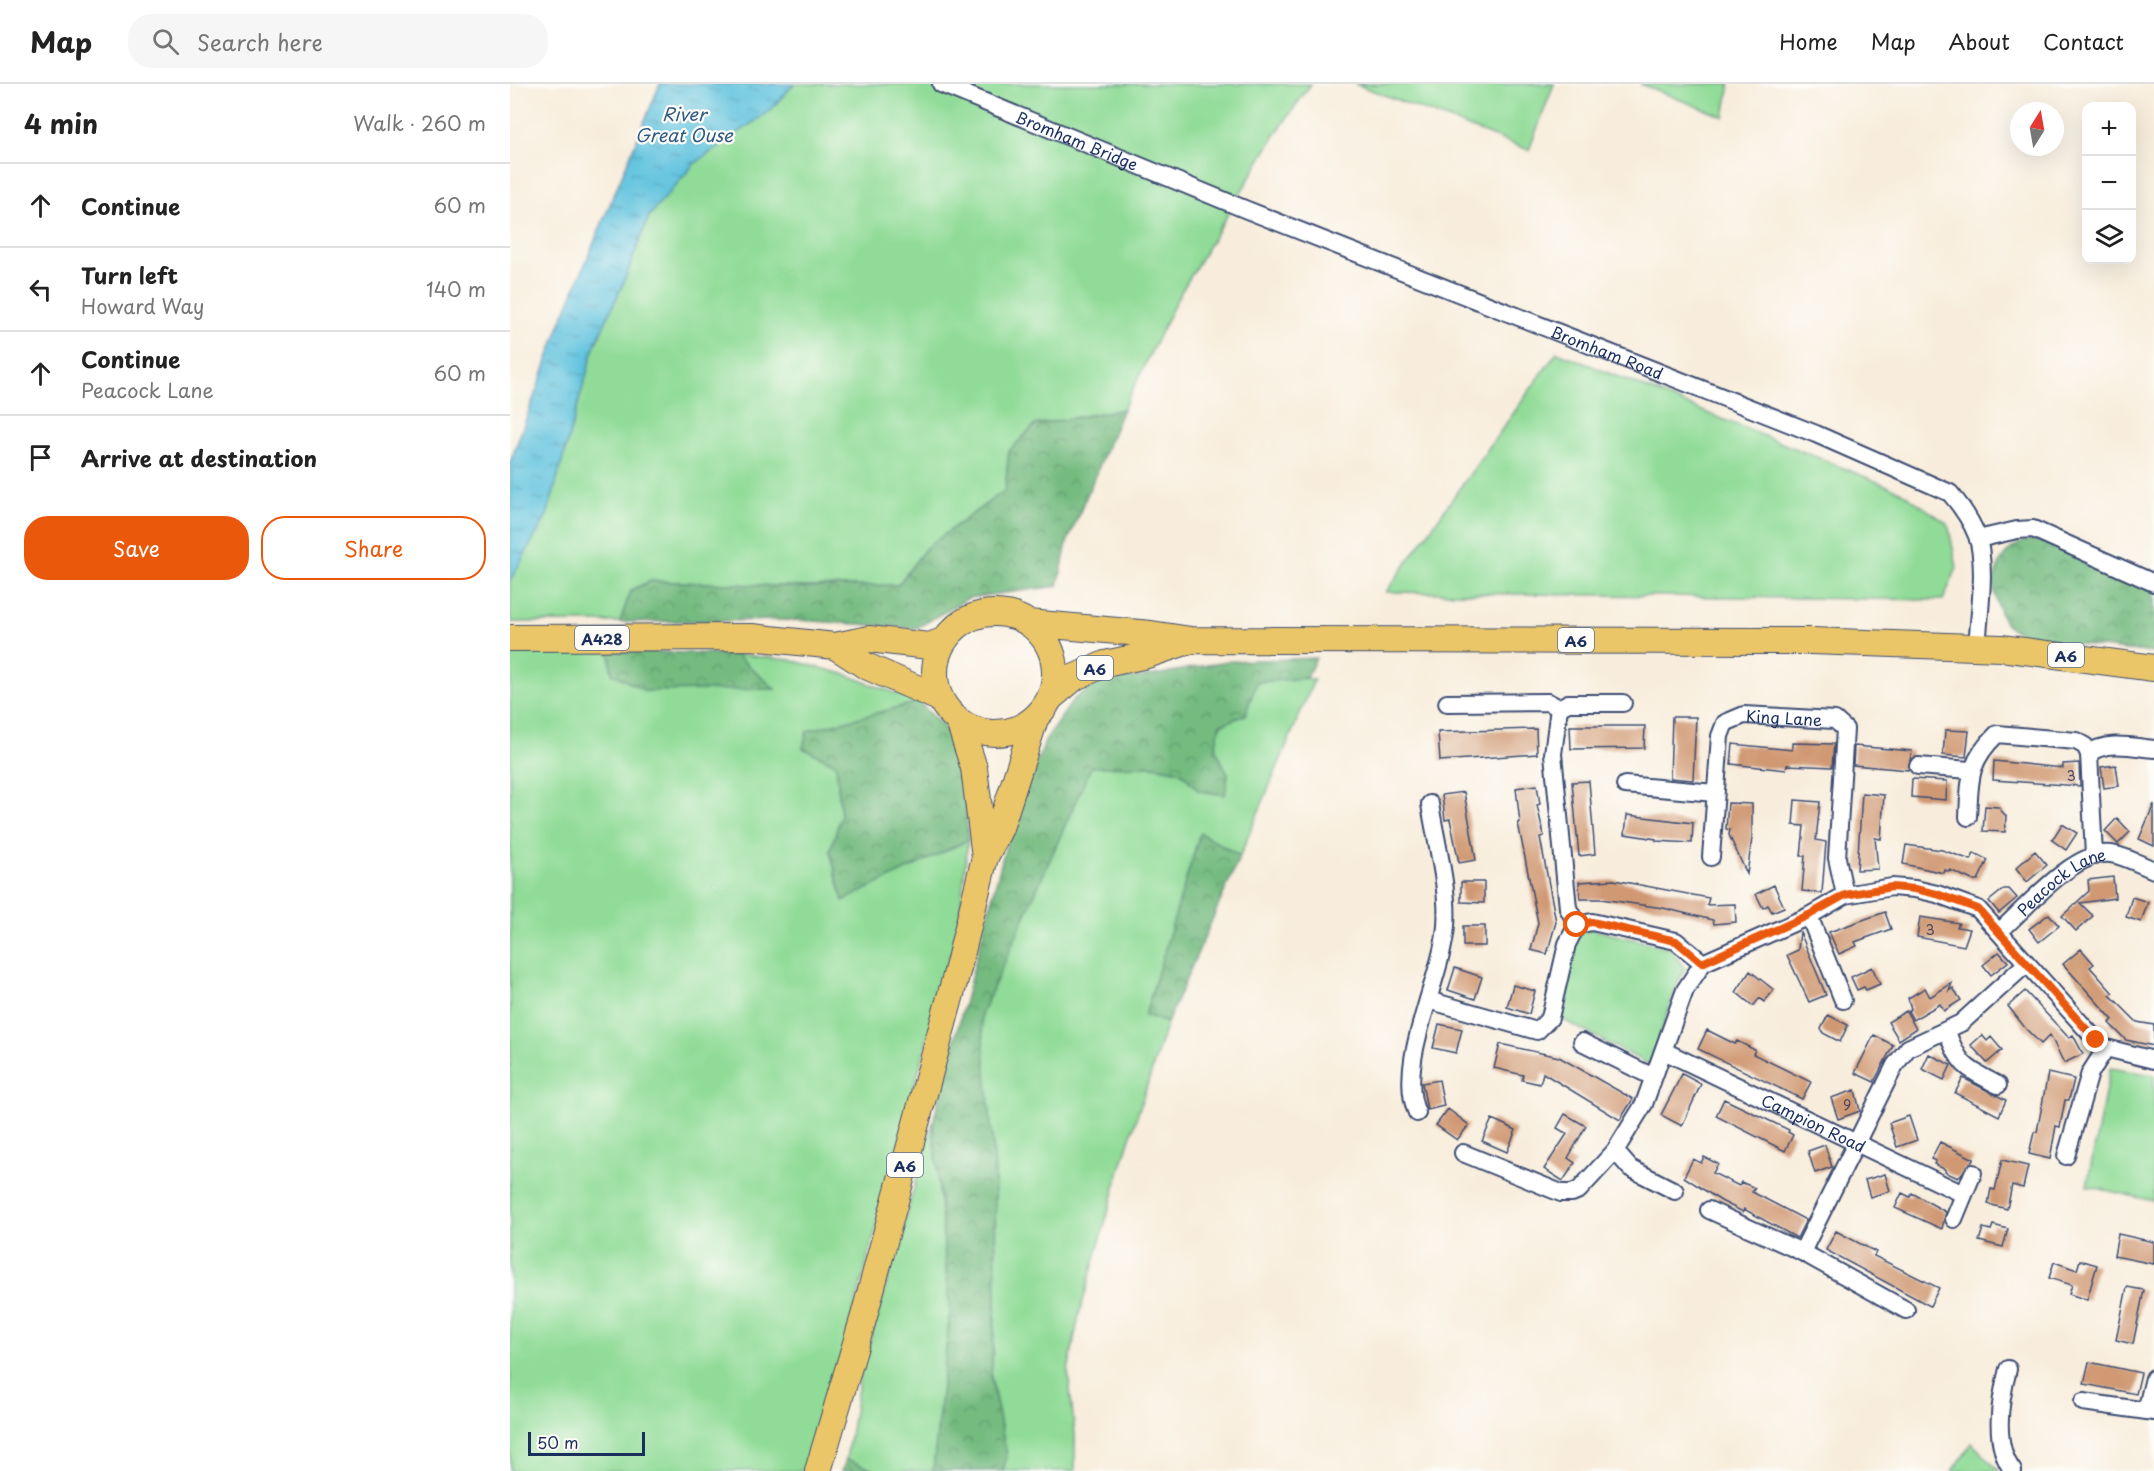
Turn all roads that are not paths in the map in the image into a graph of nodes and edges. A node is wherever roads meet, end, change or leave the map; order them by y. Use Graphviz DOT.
graph roads {
  1 [pos="941,84"];
  2 [pos="1213,196"];
  3 [pos="1978,539"];
  4 [pos="2154,583"];
  5 [pos="1029,623"];
  6 [pos="510,638"];
  7 [pos="945,640"];
  8 [pos="1191,640"];
  9 [pos="835,646"];
  10 [pos="1977,647"];
  11 [pos="2154,668"];
  12 [pos="1050,698"];
  13 [pos="941,699"];
  14 [pos="1447,703"];
  15 [pos="1623,703"];
  16 [pos="1559,708"];
  17 [pos="1035,719"];
  18 [pos="959,721"];
  19 [pos="2154,749"];
  20 [pos="2089,754"];
  21 [pos="1918,766"];
  22 [pos="1970,770"];
  23 [pos="1625,785"];
  24 [pos="1715,793"];
  25 [pos="1430,804"];
  26 [pos="1968,818"];
  27 [pos="2094,855"];
  28 [pos="985,856"];
  29 [pos="1712,856"];
  30 [pos="2154,870"];
  31 [pos="1845,895"];
  32 [pos="1809,915"];
  33 [pos="1577,925"];
  34 [pos="2000,932"];
  35 [pos="1702,963"];
  36 [pos="2026,964"];
  37 [pos="1428,1000"];
  38 [pos="1843,1000"];
  39 [pos="1947,1032"];
  40 [pos="1582,1042"];
  41 [pos="2106,1048"];
  42 [pos="1664,1052"];
  43 [pos="2154,1060"];
  44 [pos="1653,1077"];
  45 [pos="1998,1085"];
  46 [pos="1417,1113"];
  47 [pos="1855,1144"];
  48 [pos="1615,1151"];
  49 [pos="1463,1153"];
  50 [pos="2066,1156"];
  51 [pos="1973,1173"];
  52 [pos="1675,1191"];
  53 [pos="1963,1194"];
  54 [pos="1709,1210"];
  55 [pos="1954,1219"];
  56 [pos="1802,1252"];
  57 [pos="1906,1310"];
  58 [pos="2008,1369"];
  59 [pos="2154,1378"];
  60 [pos="2083,1402"];
  61 [pos="2150,1412"];
  62 [pos="818,1471"];
  63 [pos="2013,1471"];
  1 -- 2 [label="street, Bromham Bridge"];
  2 -- 3 [label="street, Bromham Road"];
  3 -- 4 [label="street"];
  3 -- 10 [label="street, Bromham Road"];
  5 -- 7 [label="highway"];
  5 -- 8 [label="highway, A6"];
  5 -- 12 [label="highway"];
  6 -- 9 [label="highway, A428"];
  7 -- 9 [label="highway, A428"];
  7 -- 13 [label="highway"];
  8 -- 10 [label="highway, A6"];
  8 -- 12 [label="highway, A6"];
  9 -- 13 [label="highway, A428"];
  10 -- 11 [label="highway, A6"];
  12 -- 17 [label="highway"];
  13 -- 18 [label="highway"];
  14 -- 16 [label="street"];
  15 -- 16 [label="street"];
  16 -- 33 [label="street"];
  17 -- 18 [label="highway"];
  17 -- 28 [label="highway, A6"];
  18 -- 28 [label="highway, A6"];
  19 -- 20 [label="street"];
  20 -- 22 [label="street"];
  20 -- 27 [label="street"];
  21 -- 22 [label="street"];
  22 -- 26 [label="street"];
  23 -- 24 [label="street"];
  24 -- 29 [label="street, King Lane"];
  24 -- 31 [label="street, King Lane"];
  25 -- 37 [label="street"];
  27 -- 30 [label="street, Peacock Lane"];
  27 -- 34 [label="street, Peacock Lane"];
  28 -- 62 [label="highway, A6"];
  31 -- 32 [label="street"];
  31 -- 34 [label="street"];
  32 -- 35 [label="street"];
  32 -- 38 [label="street"];
  33 -- 35 [label="street"];
  33 -- 37 [label="street"];
  34 -- 36 [label="street, Peacock Lane"];
  35 -- 42 [label="street"];
  36 -- 39 [label="street"];
  36 -- 41 [label="street, Peacock Lane"];
  37 -- 46 [label="street"];
  39 -- 45 [label="street"];
  39 -- 47 [label="street"];
  40 -- 44 [label="street"];
  41 -- 43 [label="street"];
  41 -- 50 [label="street"];
  42 -- 44 [label="street"];
  42 -- 47 [label="street, Campion Road"];
  44 -- 48 [label="street"];
  47 -- 53 [label="street, Campion Road"];
  47 -- 56 [label="street"];
  48 -- 49 [label="street"];
  48 -- 52 [label="street"];
  51 -- 53 [label="street"];
  53 -- 55 [label="street"];
  54 -- 56 [label="street"];
  56 -- 57 [label="street"];
  58 -- 63 [label="street"];
  59 -- 61 [label="street"];
  60 -- 61 [label="street"];
}
